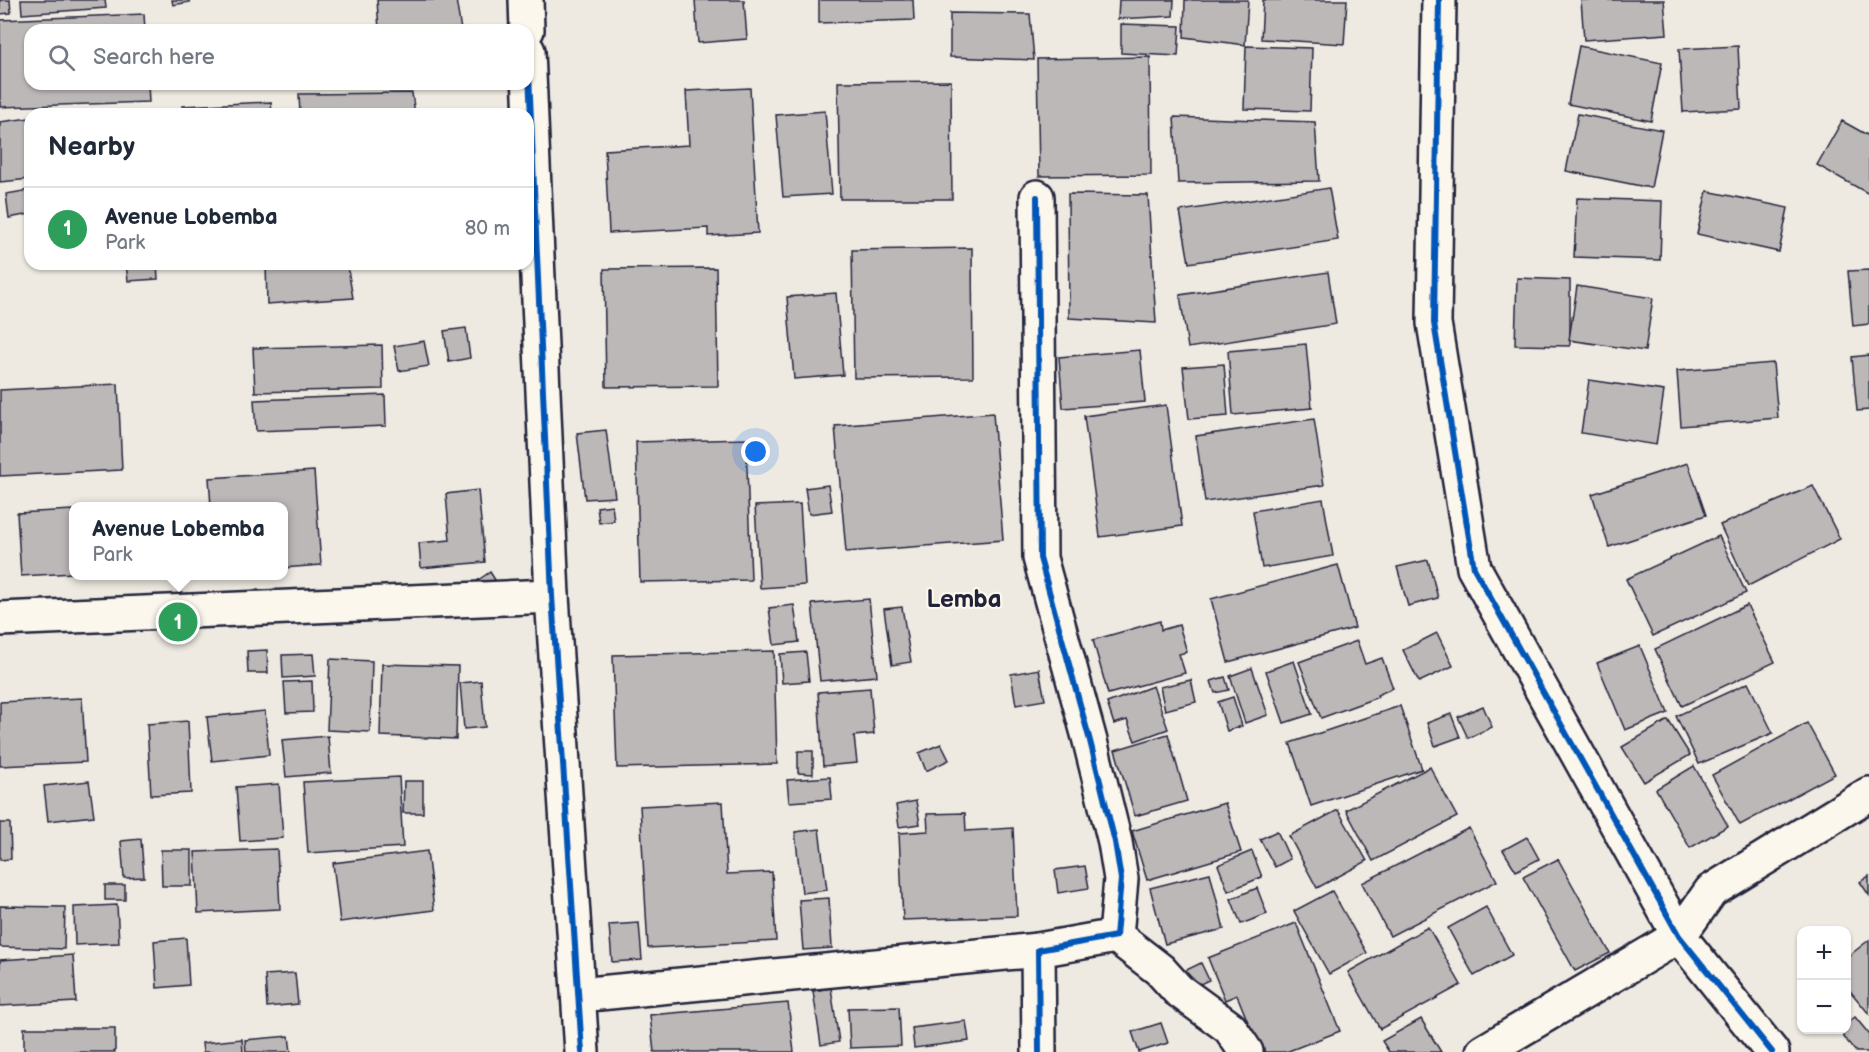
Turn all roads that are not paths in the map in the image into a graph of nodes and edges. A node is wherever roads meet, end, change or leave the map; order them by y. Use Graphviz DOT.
graph roads {
  1 [pos="526,0"];
  2 [pos="1439,0"];
  3 [pos="527,24"];
  4 [pos="530,90"];
  5 [pos="531,108"];
  6 [pos="534,187"];
  7 [pos="1036,197"];
  8 [pos="552,596"];
  9 [pos="0,619"];
  10 [pos="1869,794"];
  11 [pos="1116,936"];
  12 [pos="1679,936"];
  13 [pos="1038,950"];
  14 [pos="579,995"];
  15 [pos="582,1052"];
  16 [pos="1039,1052"];
  17 [pos="1246,1052"];
  18 [pos="1483,1052"];
  19 [pos="1772,1052"];
  1 -- 3 [label="street"];
  2 -- 12 [label="street"];
  4 -- 5 [label="street"];
  6 -- 8 [label="street"];
  7 -- 11 [label="street"];
  8 -- 9 [label="street"];
  8 -- 14 [label="street"];
  10 -- 12 [label="street"];
  11 -- 13 [label="street"];
  11 -- 17 [label="street"];
  12 -- 18 [label="street"];
  12 -- 19 [label="street"];
  13 -- 14 [label="street"];
  13 -- 16 [label="street"];
  14 -- 15 [label="street"];
}
